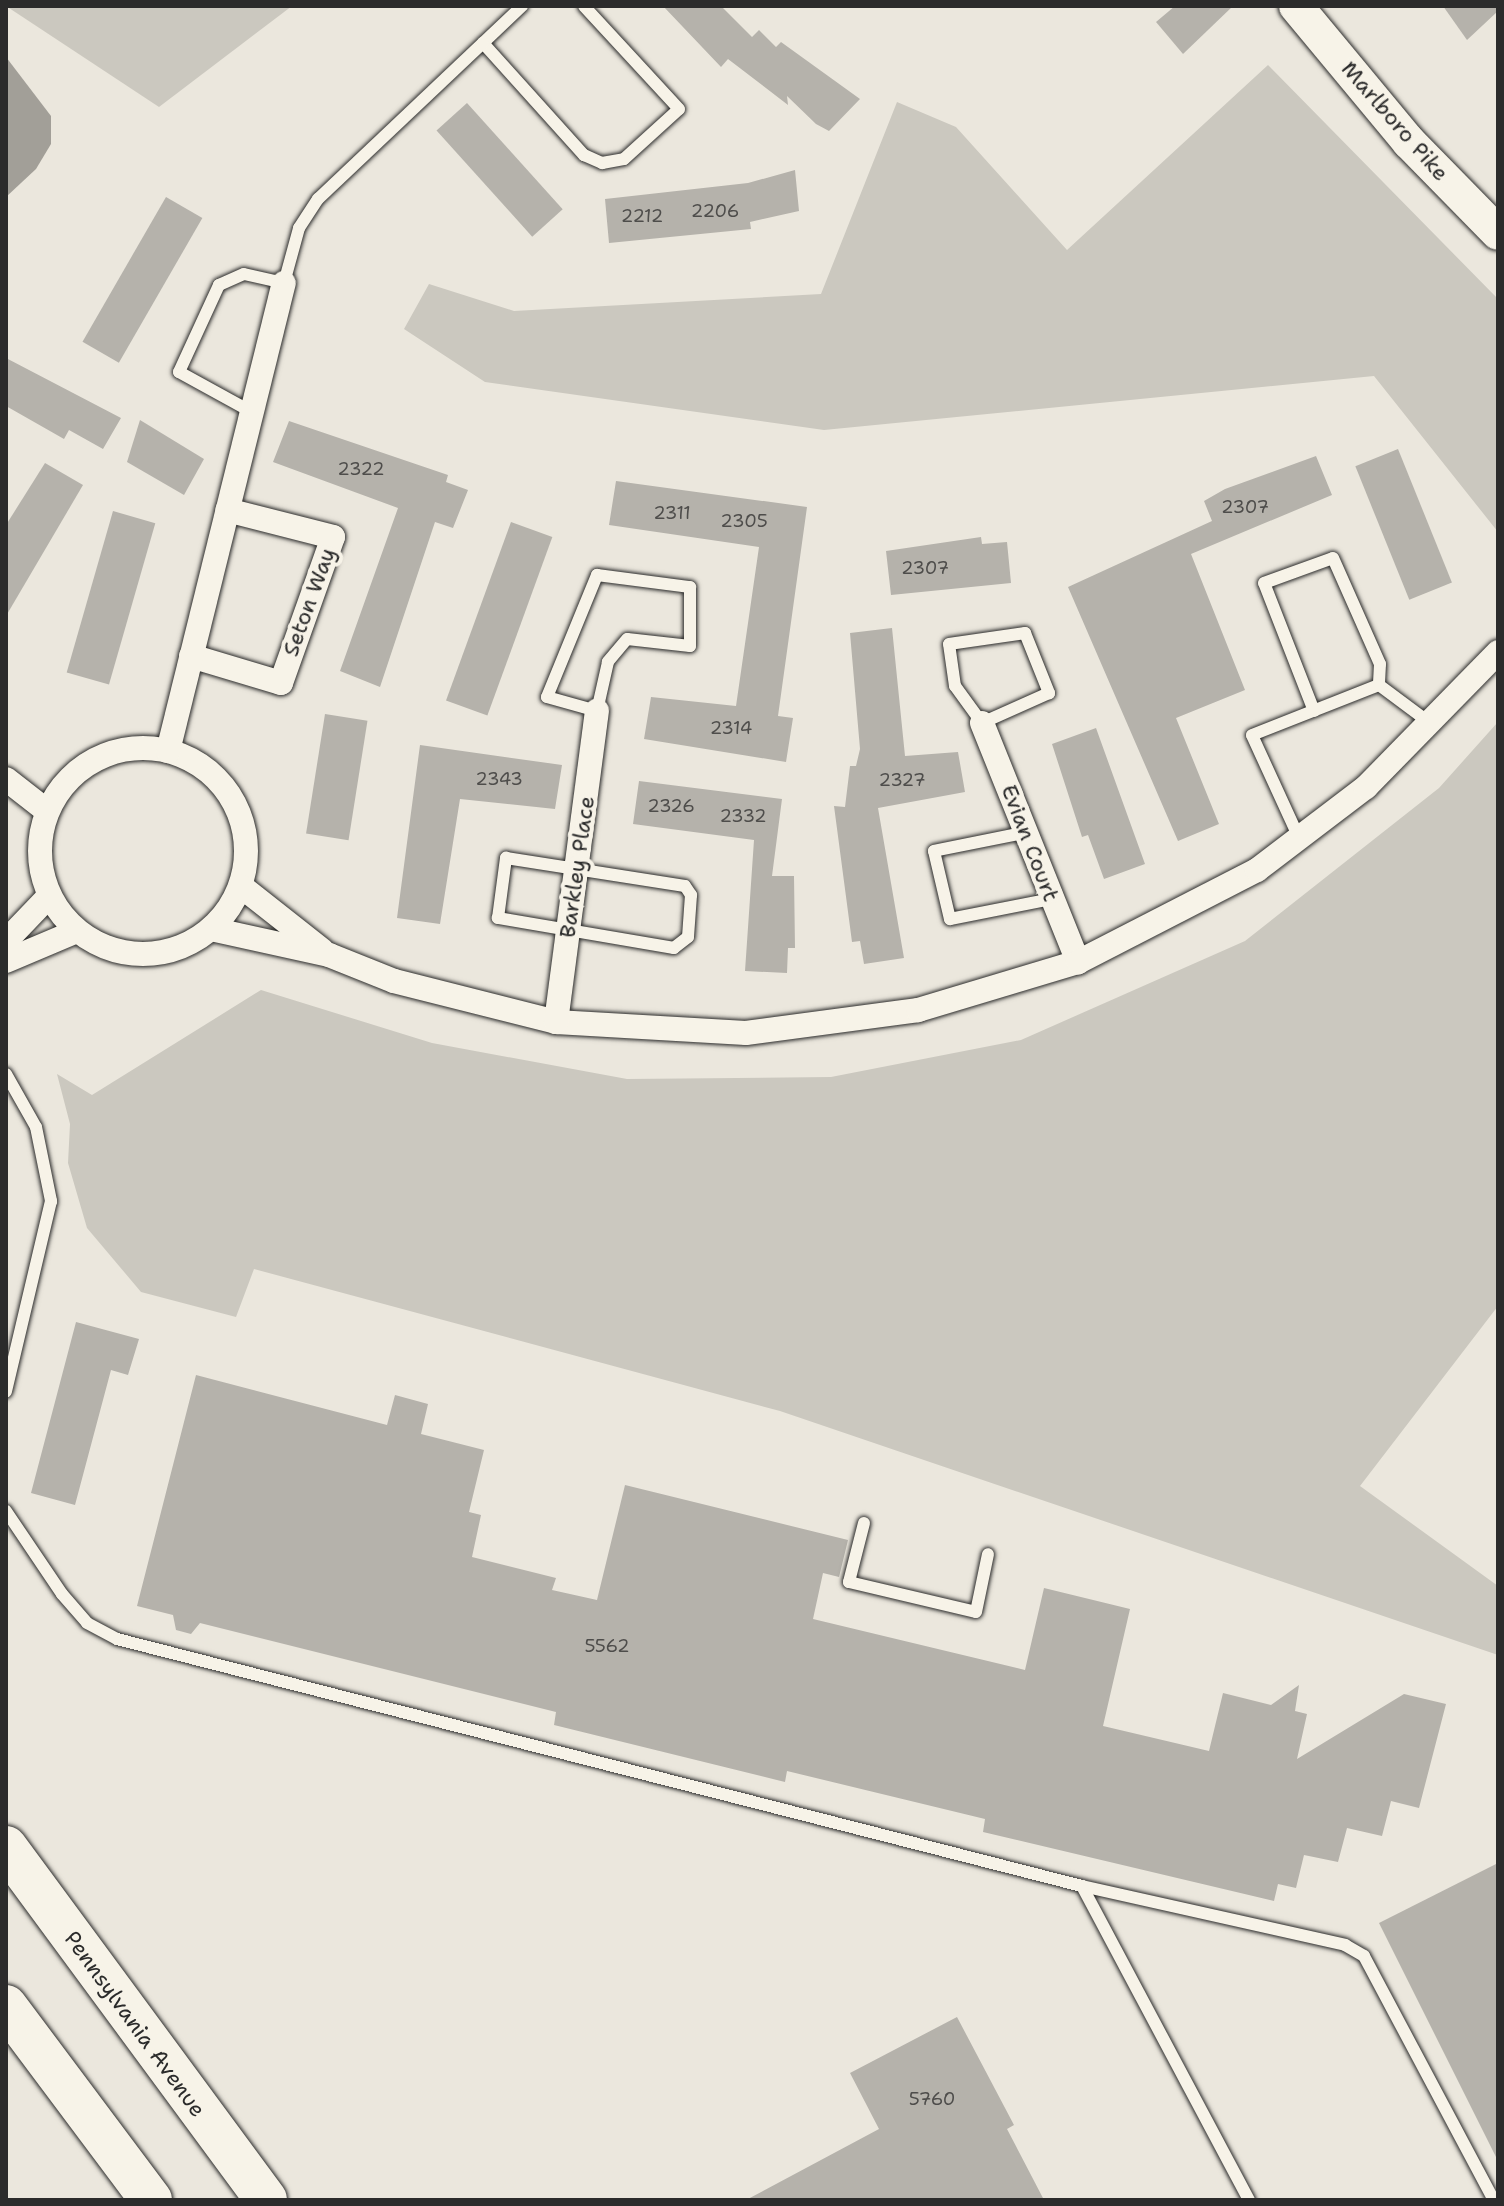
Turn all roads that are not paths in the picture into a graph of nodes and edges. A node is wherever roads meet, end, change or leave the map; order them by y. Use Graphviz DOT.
graph roads {
  1 [pos="522,6"];
  2 [pos="584,6"];
  3 [pos="1296,6"];
  4 [pos="483,43"];
  5 [pos="1498,233"];
  6 [pos="284,283"];
  7 [pos="250,411"];
  8 [pos="227,510"];
  9 [pos="1498,652"];
  10 [pos="191,656"];
  11 [pos="1379,685"];
  12 [pos="597,711"];
  13 [pos="1314,711"];
  14 [pos="982,723"];
  15 [pos="1430,723"];
  16 [pos="168,751"];
  17 [pos="6,779"];
  18 [pos="47,811"];
  19 [pos="1028,832"];
  20 [pos="1300,840"];
  21 [pos="577,873"];
  22 [pos="242,887"];
  23 [pos="49,896"];
  24 [pos="1052,899"];
  25 [pos="211,929"];
  26 [pos="569,929"];
  27 [pos="77,931"];
  28 [pos="6,941"];
  29 [pos="329,955"];
  30 [pos="6,961"];
  31 [pos="1078,962"];
  32 [pos="556,1022"];
  33 [pos="6,1074"];
  34 [pos="6,1392"];
  35 [pos="6,1511"];
  36 [pos="864,1523"];
  37 [pos="988,1554"];
  38 [pos="6,1847"];
  39 [pos="1082,1886"];
  40 [pos="6,2006"];
  41 [pos="151,2200"];
  42 [pos="266,2200"];
  43 [pos="1249,2200"];
  44 [pos="1494,2200"];
  1 -- 4 [label="lane"];
  2 -- 4 [label="lane"];
  3 -- 5 [label="main road, Marlboro Pike"];
  4 -- 6 [label="lane"];
  6 -- 7 [label="street"];
  6 -- 7 [label="lane"];
  7 -- 8 [label="street"];
  8 -- 10 [label="street"];
  8 -- 10 [label="street, Seton Way"];
  9 -- 15 [label="street"];
  10 -- 16 [label="street"];
  11 -- 13 [label="lane"];
  11 -- 13 [label="lane"];
  11 -- 15 [label="lane"];
  12 -- 12 [label="lane"];
  12 -- 21 [label="street, Barkley Place"];
  13 -- 20 [label="lane"];
  14 -- 14 [label="lane"];
  14 -- 19 [label="street, Evian Court"];
  15 -- 20 [label="street"];
  16 -- 18 [label="street"];
  16 -- 22 [label="street"];
  17 -- 18 [label="street"];
  18 -- 23 [label="street"];
  19 -- 24 [label="street, Evian Court"];
  19 -- 24 [label="lane"];
  20 -- 31 [label="street"];
  21 -- 26 [label="street, Barkley Place"];
  21 -- 26 [label="lane"];
  21 -- 26 [label="lane"];
  22 -- 25 [label="street"];
  22 -- 29 [label="street"];
  23 -- 27 [label="street"];
  23 -- 28 [label="street"];
  24 -- 31 [label="street, Evian Court"];
  25 -- 27 [label="street"];
  25 -- 29 [label="street"];
  26 -- 32 [label="street, Barkley Place"];
  27 -- 30 [label="street"];
  29 -- 32 [label="street"];
  31 -- 32 [label="street"];
  33 -- 34 [label="lane"];
  35 -- 39 [label="lane"];
  36 -- 37 [label="lane"];
  38 -- 42 [label="highway, Pennsylvania Avenue"];
  39 -- 43 [label="lane"];
  39 -- 44 [label="lane"];
  40 -- 41 [label="highway"];
}
